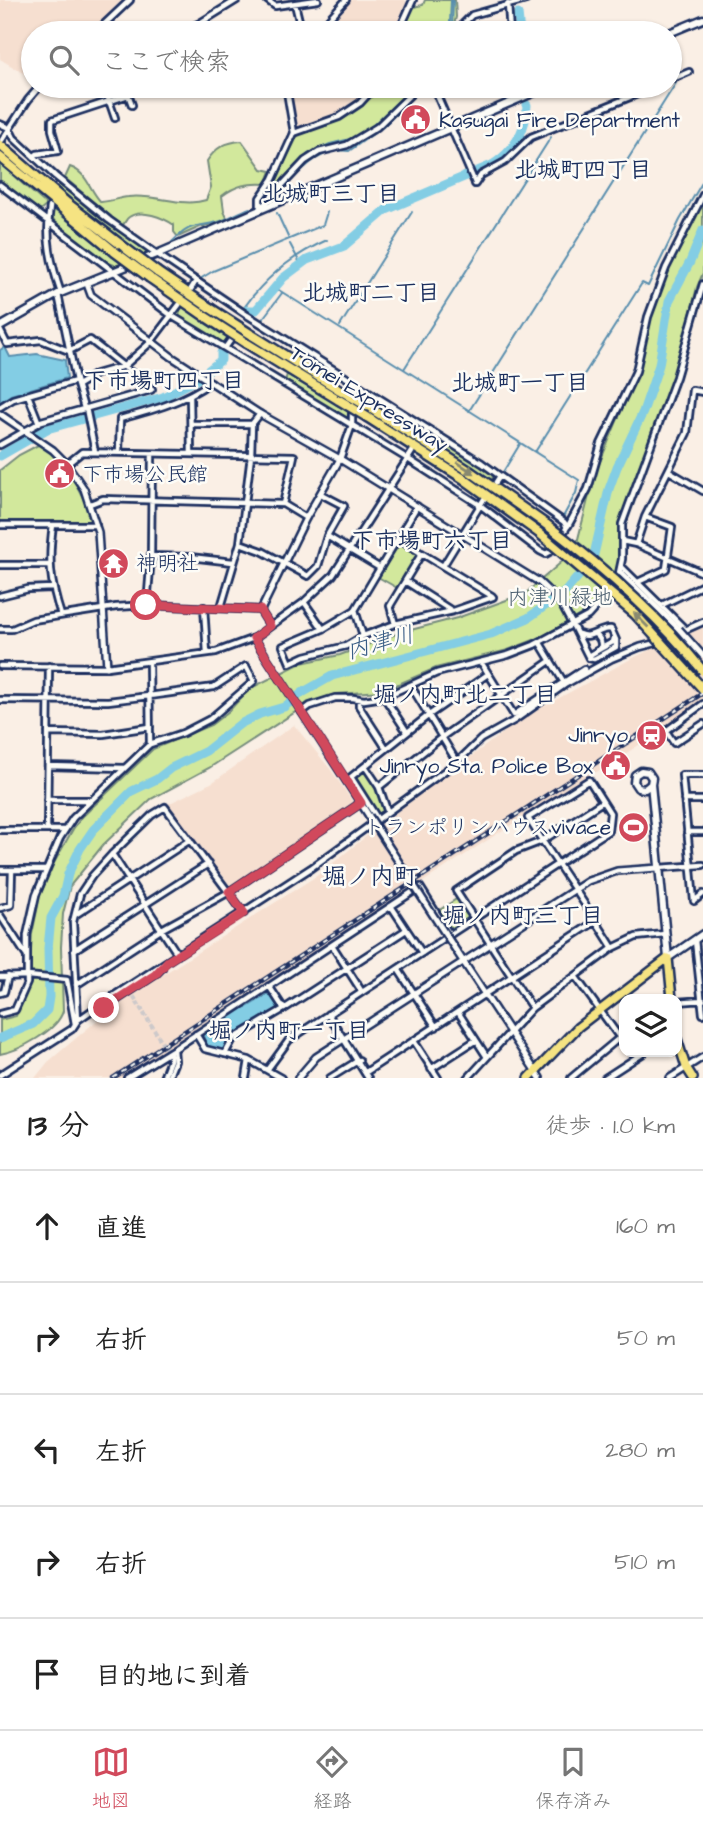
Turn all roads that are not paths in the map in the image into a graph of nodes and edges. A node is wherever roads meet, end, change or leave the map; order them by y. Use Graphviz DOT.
graph roads {
  1 [pos="130,0"];
  2 [pos="267,0"];
  3 [pos="318,0"];
  4 [pos="345,0"];
  5 [pos="413,0"];
  6 [pos="526,0"];
  7 [pos="232,1"];
  8 [pos="295,4"];
  9 [pos="508,5"];
  10 [pos="703,19"];
  11 [pos="107,21"];
  12 [pos="200,21"];
  13 [pos="300,21"];
  14 [pos="327,21"];
  15 [pos="403,21"];
  16 [pos="466,21"];
  17 [pos="509,21"];
  18 [pos="682,28"];
  19 [pos="689,72"];
  20 [pos="682,75"];
  21 [pos="30,98"];
  22 [pos="108,98"];
  23 [pos="118,98"];
  24 [pos="129,98"];
  25 [pos="288,98"];
  26 [pos="365,98"];
  27 [pos="407,98"];
  28 [pos="438,98"];
  29 [pos="521,98"];
  30 [pos="628,98"];
  31 [pos="109,101"];
  32 [pos="132,105"];
  33 [pos="115,118"];
  34 [pos="0,124"];
  35 [pos="9,128"];
  36 [pos="451,128"];
  37 [pos="294,133"];
  38 [pos="1,142"];
  39 [pos="0,157"];
  40 [pos="34,157"];
  41 [pos="55,176"];
  42 [pos="0,185"];
  43 [pos="54,186"];
  44 [pos="703,195"];
  45 [pos="50,207"];
  46 [pos="260,209"];
  47 [pos="48,220"];
  48 [pos="157,254"];
  49 [pos="116,272"];
  50 [pos="153,275"];
  51 [pos="196,281"];
  52 [pos="87,284"];
  53 [pos="703,284"];
  54 [pos="191,289"];
  55 [pos="59,294"];
  56 [pos="179,305"];
  57 [pos="247,315"];
  58 [pos="172,316"];
  59 [pos="0,328"];
  60 [pos="249,339"];
  61 [pos="151,342"];
  62 [pos="225,348"];
  63 [pos="69,351"];
  64 [pos="124,366"];
  65 [pos="352,381"];
  66 [pos="210,382"];
  67 [pos="77,383"];
  68 [pos="703,392"];
  69 [pos="28,395"];
  70 [pos="190,397"];
  71 [pos="0,407"];
  72 [pos="85,408"];
  73 [pos="0,414"];
  74 [pos="260,414"];
  75 [pos="38,422"];
  76 [pos="192,424"];
  77 [pos="252,424"];
  78 [pos="352,425"];
  79 [pos="427,429"];
  80 [pos="25,430"];
  81 [pos="422,436"];
  82 [pos="0,445"];
  83 [pos="95,452"];
  84 [pos="412,452"];
  85 [pos="119,453"];
  86 [pos="152,454"];
  87 [pos="191,454"];
  88 [pos="251,455"];
  89 [pos="408,458"];
  90 [pos="341,459"];
  91 [pos="67,464"];
  92 [pos="669,471"];
  93 [pos="500,476"];
  94 [pos="496,482"];
  95 [pos="389,489"];
  96 [pos="703,491"];
  97 [pos="321,494"];
  98 [pos="484,499"];
  99 [pos="152,500"];
  100 [pos="90,504"];
  101 [pos="245,504"];
  102 [pos="284,504"];
  103 [pos="480,505"];
  104 [pos="417,506"];
  105 [pos="645,517"];
  106 [pos="306,518"];
  107 [pos="0,525"];
  108 [pos="53,525"];
  109 [pos="96,525"];
  110 [pos="567,527"];
  111 [pos="327,536"];
  112 [pos="462,536"];
  113 [pos="398,539"];
  114 [pos="622,541"];
  115 [pos="240,542"];
  116 [pos="636,544"];
  117 [pos="351,551"];
  118 [pos="422,553"];
  119 [pos="151,556"];
  120 [pos="668,558"];
  121 [pos="233,562"];
  122 [pos="0,565"];
  123 [pos="50,565"];
  124 [pos="284,565"];
  125 [pos="443,566"];
  126 [pos="380,568"];
  127 [pos="621,569"];
  128 [pos="703,573"];
  129 [pos="405,580"];
  130 [pos="638,582"];
  131 [pos="703,585"];
  132 [pos="52,588"];
  133 [pos="0,596"];
  134 [pos="304,602"];
  135 [pos="146,605"];
  136 [pos="662,605"];
  137 [pos="204,607"];
  138 [pos="222,607"];
  139 [pos="102,609"];
  140 [pos="261,610"];
  141 [pos="355,610"];
  142 [pos="453,611"];
  143 [pos="61,615"];
  144 [pos="571,621"];
  145 [pos="703,622"];
  146 [pos="395,624"];
  147 [pos="270,626"];
  148 [pos="0,629"];
  149 [pos="323,629"];
  150 [pos="683,629"];
  151 [pos="579,634"];
  152 [pos="594,634"];
  153 [pos="363,636"];
  154 [pos="615,637"];
  155 [pos="254,638"];
  156 [pos="540,643"];
  157 [pos="600,649"];
  158 [pos="207,653"];
  159 [pos="588,656"];
  160 [pos="703,656"];
  161 [pos="550,661"];
  162 [pos="149,662"];
  163 [pos="481,662"];
  164 [pos="0,666"];
  165 [pos="49,666"];
  166 [pos="107,667"];
  167 [pos="584,669"];
  168 [pos="703,671"];
  169 [pos="488,674"];
  170 [pos="563,681"];
  171 [pos="411,686"];
  172 [pos="703,689"];
  173 [pos="501,695"];
  174 [pos="149,696"];
  175 [pos="384,697"];
  176 [pos="359,699"];
  177 [pos="0,700"];
  178 [pos="48,700"];
  179 [pos="703,704"];
  180 [pos="300,711"];
  181 [pos="429,715"];
  182 [pos="703,724"];
  183 [pos="150,727"];
  184 [pos="407,732"];
  185 [pos="48,733"];
  186 [pos="442,737"];
  187 [pos="150,744"];
  188 [pos="387,748"];
  189 [pos="457,762"];
  190 [pos="48,766"];
  191 [pos="365,766"];
  192 [pos="125,768"];
  193 [pos="703,775"];
  194 [pos="651,784"];
  195 [pos="379,787"];
  196 [pos="47,800"];
  197 [pos="92,800"];
  198 [pos="684,800"];
  199 [pos="703,800"];
  200 [pos="602,802"];
  201 [pos="361,803"];
  202 [pos="387,810"];
  203 [pos="377,818"];
  204 [pos="0,830"];
  205 [pos="47,830"];
  206 [pos="65,830"];
  207 [pos="687,832"];
  208 [pos="703,832"];
  209 [pos="190,840"];
  210 [pos="542,841"];
  211 [pos="113,854"];
  212 [pos="208,863"];
  213 [pos="558,864"];
  214 [pos="703,865"];
  215 [pos="690,866"];
  216 [pos="658,868"];
  217 [pos="0,870"];
  218 [pos="12,870"];
  219 [pos="45,870"];
  220 [pos="129,880"];
  221 [pos="574,890"];
  222 [pos="229,892"];
  223 [pos="703,894"];
  224 [pos="146,905"];
  225 [pos="391,906"];
  226 [pos="0,908"];
  227 [pos="244,913"];
  228 [pos="0,915"];
  229 [pos="74,915"];
  230 [pos="474,919"];
  231 [pos="596,921"];
  232 [pos="8,928"];
  233 [pos="162,929"];
  234 [pos="406,930"];
  235 [pos="0,931"];
  236 [pos="450,934"];
  237 [pos="666,934"];
  238 [pos="703,934"];
  239 [pos="695,939"];
  240 [pos="490,944"];
  241 [pos="332,945"];
  242 [pos="613,948"];
  243 [pos="73,951"];
  244 [pos="422,953"];
  245 [pos="178,955"];
  246 [pos="26,956"];
  247 [pos="668,958"];
  248 [pos="463,961"];
  249 [pos="347,968"];
  250 [pos="398,968"];
  251 [pos="8,976"];
  252 [pos="29,976"];
  253 [pos="575,976"];
  254 [pos="0,977"];
  255 [pos="512,977"];
  256 [pos="701,979"];
  257 [pos="75,985"];
  258 [pos="269,986"];
  259 [pos="362,992"];
  260 [pos="0,993"];
  261 [pos="415,994"];
  262 [pos="485,994"];
  263 [pos="672,994"];
  264 [pos="702,1000"];
  265 [pos="682,1002"];
  266 [pos="532,1008"];
  267 [pos="284,1009"];
  268 [pos="600,1010"];
  269 [pos="458,1012"];
  270 [pos="0,1014"];
  271 [pos="328,1014"];
  272 [pos="703,1014"];
  273 [pos="77,1022"];
  274 [pos="436,1027"];
  275 [pos="619,1032"];
  276 [pos="510,1033"];
  277 [pos="196,1034"];
  278 [pos="345,1038"];
  279 [pos="619,1039"];
  280 [pos="476,1040"];
  281 [pos="414,1041"];
  282 [pos="174,1049"];
  283 [pos="225,1054"];
  284 [pos="170,1055"];
  285 [pos="682,1055"];
  286 [pos="487,1057"];
  287 [pos="638,1057"];
  288 [pos="703,1057"];
  289 [pos="249,1060"];
  290 [pos="359,1060"];
  291 [pos="686,1067"];
  292 [pos="432,1069"];
  293 [pos="267,1070"];
  294 [pos="538,1074"];
  295 [pos="0,1075"];
  296 [pos="367,1075"];
  297 [pos="612,1076"];
  298 [pos="574,1077"];
  299 [pos="127,1078"];
  300 [pos="168,1078"];
  301 [pos="246,1078"];
  302 [pos="281,1078"];
  303 [pos="298,1078"];
  304 [pos="330,1078"];
  305 [pos="438,1078"];
  306 [pos="468,1078"];
  307 [pos="529,1078"];
  308 [pos="605,1078"];
  309 [pos="670,1078"];
  310 [pos="693,1078"];
  1 -- 11 [label="street"];
  2 -- 8 [label="street"];
  3 -- 8 [label="street"];
  4 -- 14 [label="street"];
  5 -- 15 [label="street"];
  6 -- 9 [label="street"];
  7 -- 12 [label="street"];
  8 -- 13 [label="street"];
  9 -- 16 [label="street"];
  9 -- 17 [label="street"];
  10 -- 18 [label="main road"];
  19 -- 20 [label="street"];
  21 -- 35 [label="street"];
  22 -- 31 [label="street"];
  23 -- 31 [label="street"];
  24 -- 32 [label="street"];
  25 -- 37 [label="street"];
  26 -- 37 [label="street"];
  27 -- 46 [label="street"];
  28 -- 36 [label="street"];
  29 -- 36 [label="main road"];
  30 -- 36 [label="street"];
  31 -- 33 [label="street"];
  31 -- 40 [label="street"];
  34 -- 35 [label="street"];
  35 -- 38 [label="street"];
  35 -- 40 [label="street"];
  36 -- 46 [label="main road"];
  37 -- 46 [label="street"];
  38 -- 50 [label="highway, Tomei Expressway, bridge"];
  39 -- 50 [label="highway, Tomei Expressway, bridge"];
  40 -- 41 [label="street"];
  41 -- 43 [label="street"];
  41 -- 48 [label="street"];
  42 -- 47 [label="street"];
  44 -- 110 [label="street"];
  45 -- 47 [label="street"];
  46 -- 48 [label="main road"];
  47 -- 49 [label="street"];
  47 -- 55 [label="street"];
  48 -- 49 [label="main road"];
  48 -- 51 [label="street"];
  49 -- 52 [label="main road"];
  49 -- 58 [label="street"];
  50 -- 60 [label="highway, Tomei Expressway, bridge"];
  51 -- 54 [label="street"];
  51 -- 57 [label="street"];
  52 -- 55 [label="main road"];
  52 -- 61 [label="street"];
  53 -- 114 [label="street"];
  55 -- 59 [label="main road"];
  55 -- 63 [label="street"];
  56 -- 58 [label="street"];
  57 -- 62 [label="street"];
  57 -- 65 [label="street"];
  58 -- 61 [label="street"];
  58 -- 62 [label="street"];
  59 -- 63 [label="street"];
  60 -- 168 [label="highway, Tomei Expressway, one-way, bridge"];
  172 -- 60 [label="highway, Tomei Expressway, one-way, bridge"];
  61 -- 64 [label="street"];
  61 -- 66 [label="street"];
  62 -- 78 [label="street"];
  63 -- 64 [label="street"];
  63 -- 67 [label="street"];
  64 -- 67 [label="street"];
  64 -- 72 [label="street"];
  65 -- 78 [label="street"];
  65 -- 79 [label="street"];
  66 -- 70 [label="street"];
  66 -- 74 [label="street"];
  67 -- 69 [label="street"];
  67 -- 72 [label="street"];
  68 -- 92 [label="street"];
  69 -- 71 [label="street"];
  69 -- 75 [label="street"];
  70 -- 76 [label="street"];
  70 -- 85 [label="street"];
  72 -- 75 [label="street"];
  72 -- 83 [label="street"];
  73 -- 80 [label="street"];
  74 -- 77 [label="street"];
  74 -- 90 [label="street"];
  75 -- 80 [label="street"];
  76 -- 77 [label="street"];
  76 -- 87 [label="street"];
  77 -- 88 [label="street"];
  78 -- 89 [label="street"];
  78 -- 90 [label="street"];
  79 -- 81 [label="street"];
  79 -- 93 [label="street"];
  80 -- 82 [label="street"];
  80 -- 91 [label="street"];
  83 -- 85 [label="street"];
  83 -- 91 [label="street"];
  84 -- 89 [label="street"];
  85 -- 86 [label="street"];
  86 -- 87 [label="street"];
  86 -- 99 [label="street"];
  87 -- 88 [label="street"];
  88 -- 101 [label="street"];
  88 -- 102 [label="street"];
  89 -- 95 [label="street"];
  89 -- 103 [label="street"];
  90 -- 95 [label="street"];
  90 -- 97 [label="street"];
  91 -- 100 [label="street"];
  92 -- 96 [label="street"];
  92 -- 105 [label="street"];
  93 -- 94 [label="street"];
  93 -- 110 [label="street"];
  95 -- 104 [label="street"];
  95 -- 117 [label="street"];
  97 -- 106 [label="street"];
  97 -- 111 [label="street"];
  98 -- 103 [label="street"];
  99 -- 100 [label="street"];
  99 -- 101 [label="street"];
  99 -- 119 [label="street"];
  100 -- 109 [label="street"];
  101 -- 102 [label="street"];
  101 -- 115 [label="street"];
  102 -- 106 [label="street"];
  103 -- 110 [label="street"];
  103 -- 112 [label="street"];
  104 -- 112 [label="street"];
  104 -- 113 [label="street"];
  105 -- 116 [label="street"];
  105 -- 120 [label="street"];
  106 -- 124 [label="street"];
  107 -- 108 [label="street"];
  108 -- 109 [label="street"];
  108 -- 123 [label="street"];
  109 -- 139 [label="street"];
  111 -- 117 [label="street"];
  111 -- 124 [label="street"];
  112 -- 125 [label="street"];
  112 -- 144 [label="street"];
  113 -- 118 [label="street"];
  113 -- 126 [label="street"];
  114 -- 116 [label="street"];
  114 -- 127 [label="street"];
  115 -- 121 [label="street"];
  115 -- 124 [label="street"];
  116 -- 120 [label="street"];
  117 -- 126 [label="street"];
  117 -- 134 [label="street"];
  118 -- 125 [label="street"];
  118 -- 129 [label="street"];
  119 -- 121 [label="street"];
  119 -- 135 [label="street"];
  120 -- 128 [label="street"];
  120 -- 130 [label="street"];
  121 -- 138 [label="street"];
  122 -- 123 [label="street"];
  123 -- 132 [label="street"];
  124 -- 140 [label="street"];
  125 -- 142 [label="street"];
  126 -- 141 [label="street"];
  127 -- 130 [label="street"];
  127 -- 144 [label="street"];
  127 -- 150 [label="street"];
  129 -- 142 [label="street"];
  129 -- 146 [label="street"];
  130 -- 136 [label="street"];
  131 -- 136 [label="street"];
  132 -- 133 [label="street"];
  132 -- 143 [label="street"];
  134 -- 147 [label="street"];
  134 -- 149 [label="street"];
  135 -- 137 [label="street"];
  135 -- 139 [label="street"];
  136 -- 150 [label="street"];
  137 -- 138 [label="street"];
  137 -- 158 [label="street"];
  138 -- 140 [label="street"];
  139 -- 143 [label="street"];
  139 -- 166 [label="street"];
  140 -- 147 [label="street"];
  141 -- 149 [label="street"];
  141 -- 153 [label="street"];
  142 -- 146 [label="street"];
  143 -- 148 [label="street"];
  144 -- 151 [label="street"];
  144 -- 156 [label="street"];
  145 -- 150 [label="street"];
  146 -- 153 [label="street"];
  147 -- 155 [label="street"];
  149 -- 153 [label="street"];
  150 -- 160 [label="street, bridge"];
  150 -- 189 [label="street"];
  151 -- 152 [label="street"];
  151 -- 159 [label="street"];
  152 -- 154 [label="street"];
  152 -- 157 [label="street"];
  154 -- 157 [label="street"];
  154 -- 159 [label="street"];
  155 -- 158 [label="street"];
  155 -- 180 [label="street"];
  156 -- 161 [label="street"];
  156 -- 163 [label="street"];
  157 -- 159 [label="street"];
  158 -- 162 [label="street"];
  161 -- 170 [label="street"];
  161 -- 173 [label="street"];
  162 -- 166 [label="street"];
  162 -- 174 [label="street"];
  163 -- 169 [label="street"];
  163 -- 171 [label="street"];
  164 -- 165 [label="street"];
  165 -- 166 [label="street"];
  165 -- 178 [label="street"];
  167 -- 170 [label="street"];
  169 -- 173 [label="street"];
  169 -- 181 [label="street"];
  170 -- 173 [label="street"];
  171 -- 175 [label="street"];
  171 -- 181 [label="street"];
  173 -- 186 [label="street"];
  174 -- 178 [label="street"];
  174 -- 183 [label="street"];
  174 -- 187 [label="street"];
  175 -- 176 [label="street"];
  175 -- 184 [label="street"];
  176 -- 180 [label="street"];
  176 -- 188 [label="street"];
  177 -- 178 [label="street"];
  178 -- 185 [label="street"];
  179 -- 182 [label="street"];
  180 -- 201 [label="street"];
  181 -- 184 [label="street"];
  181 -- 186 [label="street"];
  183 -- 185 [label="street"];
  183 -- 187 [label="street"];
  184 -- 188 [label="street"];
  185 -- 190 [label="street"];
  186 -- 189 [label="street"];
  186 -- 195 [label="street"];
  187 -- 192 [label="street"];
  188 -- 191 [label="street"];
  189 -- 202 [label="street"];
  190 -- 192 [label="street"];
  190 -- 196 [label="street"];
  191 -- 195 [label="street"];
  191 -- 203 [label="street"];
  192 -- 197 [label="street"];
  193 -- 198 [label="street"];
  194 -- 216 [label="main road"];
  195 -- 202 [label="street"];
  196 -- 197 [label="street"];
  196 -- 205 [label="street"];
  197 -- 206 [label="street"];
  198 -- 199 [label="street"];
  198 -- 207 [label="street"];
  200 -- 210 [label="street"];
  200 -- 210 [label="street"];
  200 -- 213 [label="street"];
  201 -- 222 [label="street"];
  201 -- 248 [label="street, bridge"];
  202 -- 203 [label="street"];
  203 -- 227 [label="street"];
  204 -- 205 [label="street"];
  205 -- 206 [label="street"];
  206 -- 219 [label="street"];
  207 -- 208 [label="street"];
  207 -- 215 [label="street"];
  209 -- 211 [label="street"];
  209 -- 212 [label="street"];
  209 -- 220 [label="street"];
  210 -- 213 [label="street"];
  210 -- 230 [label="street"];
  211 -- 220 [label="street"];
  211 -- 229 [label="street"];
  212 -- 222 [label="street"];
  212 -- 224 [label="street"];
  213 -- 221 [label="street"];
  213 -- 230 [label="street"];
  214 -- 215 [label="street"];
  215 -- 216 [label="street"];
  215 -- 223 [label="street"];
  216 -- 221 [label="street"];
  216 -- 237 [label="main road"];
  217 -- 218 [label="street"];
  218 -- 219 [label="street"];
  218 -- 226 [label="street"];
  219 -- 246 [label="street"];
  220 -- 224 [label="street"];
  220 -- 229 [label="street"];
  221 -- 231 [label="street"];
  221 -- 240 [label="street"];
  222 -- 227 [label="street"];
  222 -- 233 [label="street"];
  224 -- 233 [label="street"];
  224 -- 243 [label="street"];
  225 -- 234 [label="street"];
  225 -- 236 [label="street"];
  225 -- 241 [label="street"];
  227 -- 245 [label="street"];
  228 -- 232 [label="street"];
  229 -- 243 [label="street"];
  230 -- 236 [label="street"];
  230 -- 240 [label="street"];
  231 -- 242 [label="street"];
  231 -- 255 [label="street"];
  232 -- 235 [label="street"];
  232 -- 246 [label="street"];
  233 -- 245 [label="street"];
  233 -- 257 [label="street"];
  234 -- 244 [label="street"];
  234 -- 249 [label="street"];
  236 -- 244 [label="street"];
  237 -- 242 [label="street"];
  237 -- 247 [label="main road"];
  238 -- 239 [label="main road"];
  239 -- 247 [label="main road"];
  239 -- 256 [label="street"];
  240 -- 248 [label="street"];
  240 -- 255 [label="street"];
  241 -- 249 [label="street"];
  241 -- 258 [label="street"];
  242 -- 253 [label="street"];
  243 -- 257 [label="street"];
  244 -- 250 [label="street"];
  245 -- 273 [label="street"];
  246 -- 252 [label="street"];
  247 -- 263 [label="main road"];
  247 -- 268 [label="main road"];
  248 -- 261 [label="street"];
  248 -- 262 [label="street"];
  249 -- 259 [label="street"];
  249 -- 267 [label="street"];
  250 -- 259 [label="street"];
  250 -- 261 [label="street"];
  251 -- 252 [label="street"];
  251 -- 254 [label="street"];
  251 -- 260 [label="street"];
  252 -- 270 [label="street"];
  252 -- 273 [label="street"];
  253 -- 266 [label="street"];
  253 -- 268 [label="street"];
  255 -- 262 [label="street"];
  255 -- 266 [label="street"];
  256 -- 264 [label="street"];
  257 -- 273 [label="street"];
  258 -- 267 [label="street"];
  258 -- 277 [label="street"];
  259 -- 271 [label="street"];
  261 -- 274 [label="street"];
  261 -- 278 [label="street"];
  262 -- 269 [label="street"];
  262 -- 276 [label="street"];
  264 -- 265 [label="street"];
  264 -- 272 [label="street"];
  266 -- 276 [label="street"];
  267 -- 283 [label="street"];
  268 -- 275 [label="street"];
  268 -- 294 [label="main road"];
  269 -- 274 [label="street"];
  269 -- 280 [label="street"];
  271 -- 278 [label="street"];
  271 -- 293 [label="street"];
  273 -- 295 [label="street"];
  274 -- 281 [label="street"];
  276 -- 286 [label="street"];
  276 -- 294 [label="street"];
  277 -- 282 [label="street"];
  277 -- 283 [label="street"];
  278 -- 290 [label="street"];
  278 -- 303 [label="street"];
  279 -- 298 [label="street"];
  280 -- 286 [label="street"];
  280 -- 292 [label="street"];
  281 -- 292 [label="street"];
  281 -- 296 [label="street"];
  282 -- 299 [label="street"];
  282 -- 300 [label="street"];
  283 -- 289 [label="street"];
  284 -- 300 [label="street"];
  285 -- 291 [label="main road"];
  286 -- 306 [label="street"];
  287 -- 297 [label="street"];
  288 -- 291 [label="street"];
  289 -- 293 [label="street"];
  289 -- 301 [label="street"];
  290 -- 296 [label="street"];
  290 -- 304 [label="street"];
  291 -- 309 [label="street"];
  291 -- 310 [label="main road"];
  292 -- 305 [label="street"];
  293 -- 302 [label="street"];
  294 -- 307 [label="main road"];
  297 -- 308 [label="street"];
}
